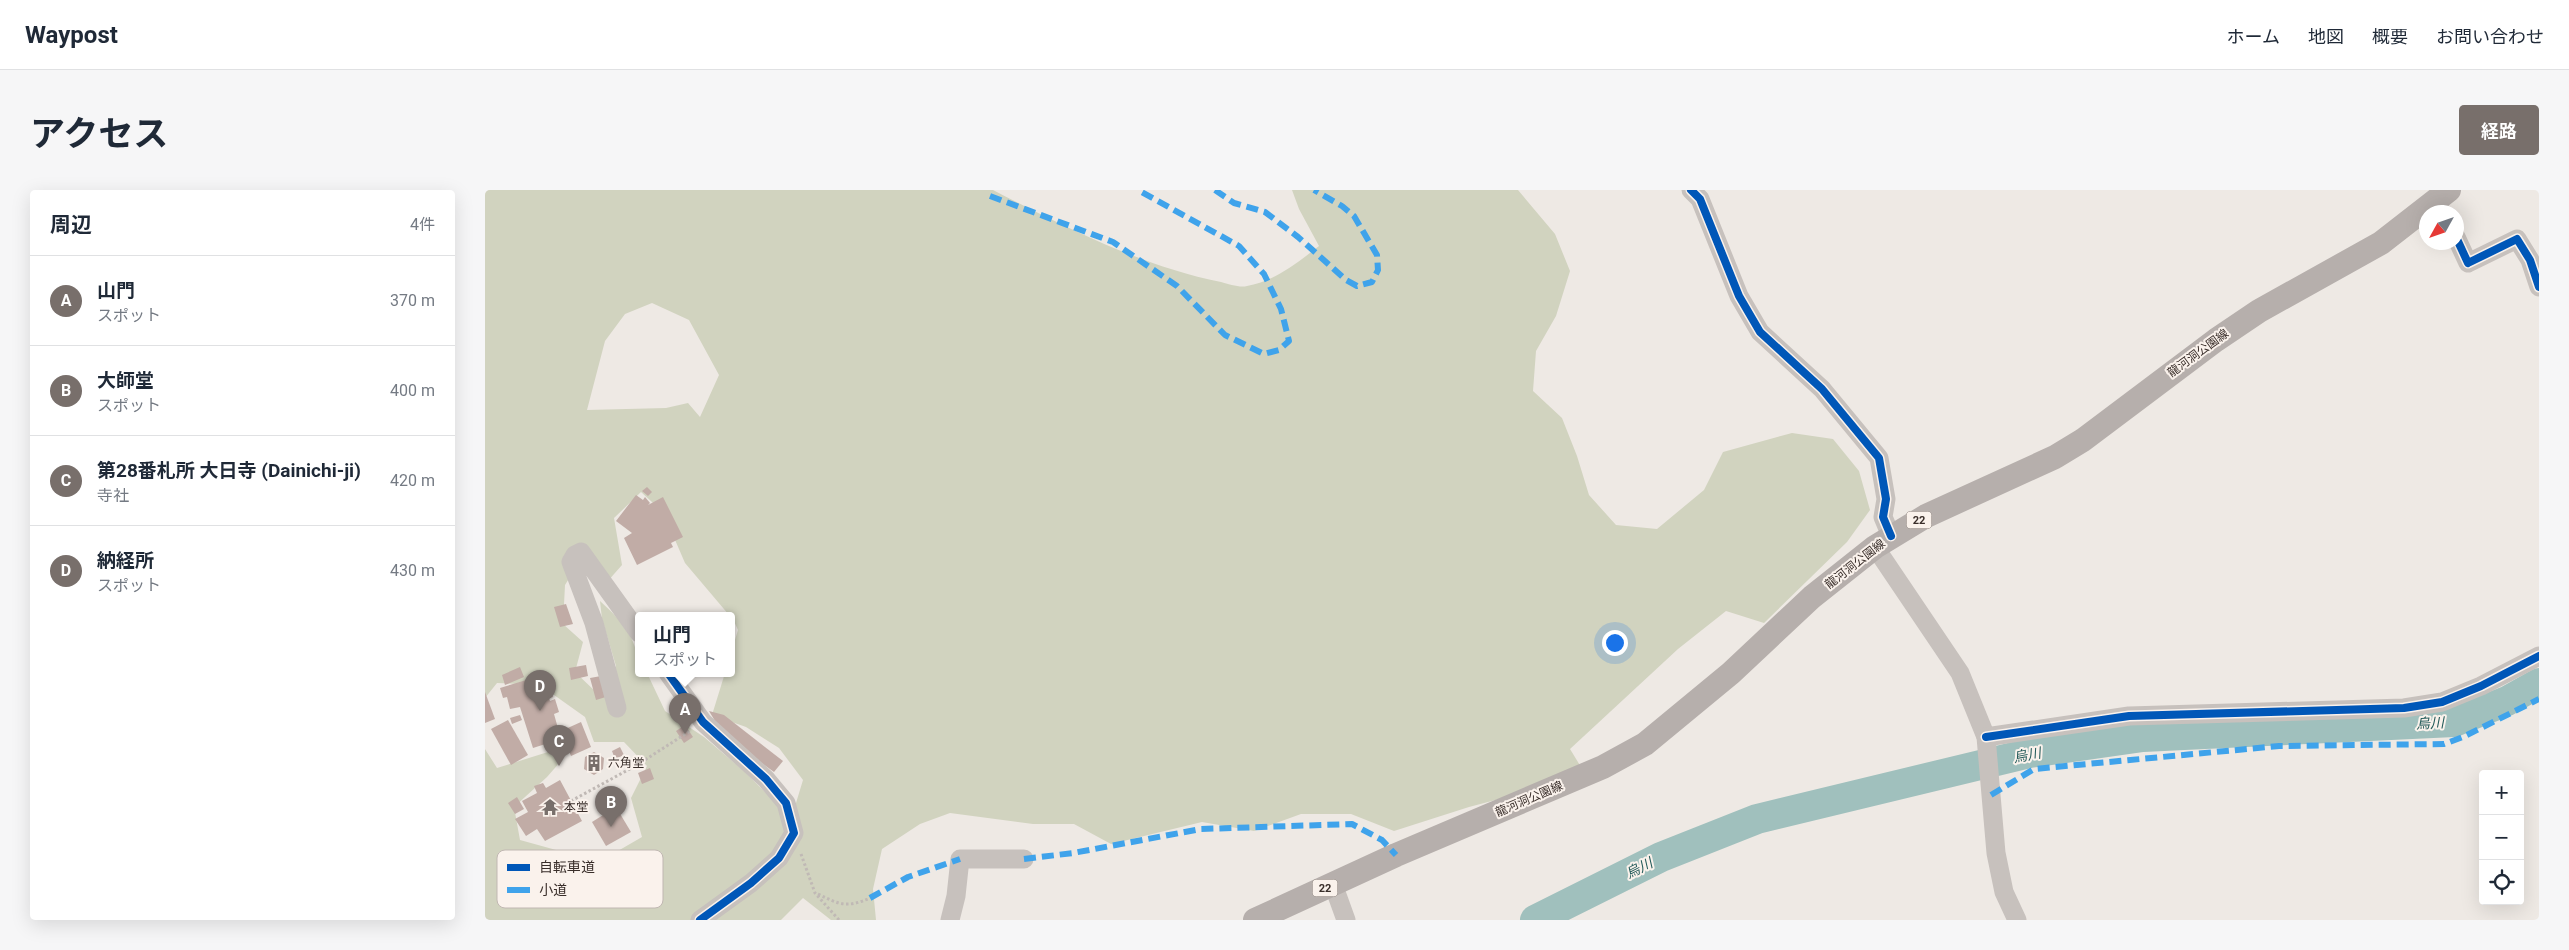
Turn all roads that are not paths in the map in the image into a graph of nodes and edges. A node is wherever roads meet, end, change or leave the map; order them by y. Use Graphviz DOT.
graph roads {
  1 [pos="1691,190"];
  2 [pos="2443,201"];
  3 [pos="2462,250"];
  4 [pos="2539,287"];
  5 [pos="1883,541"];
  6 [pos="635,627"];
  7 [pos="2539,656"];
  8 [pos="671,677"];
  9 [pos="617,708"];
  10 [pos="1987,741"];
  11 [pos="1024,859"];
  12 [pos="1333,884"];
  13 [pos="700,920"];
  14 [pos="949,920"];
  15 [pos="1255,920"];
  16 [pos="1346,920"];
  17 [pos="2017,920"];
  1 -- 5 [label="street"];
  2 -- 5 [label="main road, 龍河洞公園線 / 22"];
  3 -- 4 [label="street"];
  5 -- 10 [label="street"];
  5 -- 12 [label="main road, 龍河洞公園線 / 22"];
  6 -- 9 [label="street"];
  7 -- 10 [label="street"];
  8 -- 13 [label="street"];
  10 -- 17 [label="street"];
  11 -- 14 [label="street"];
  12 -- 15 [label="main road, 龍河洞公園線 / 22"];
  12 -- 16 [label="street"];
}
